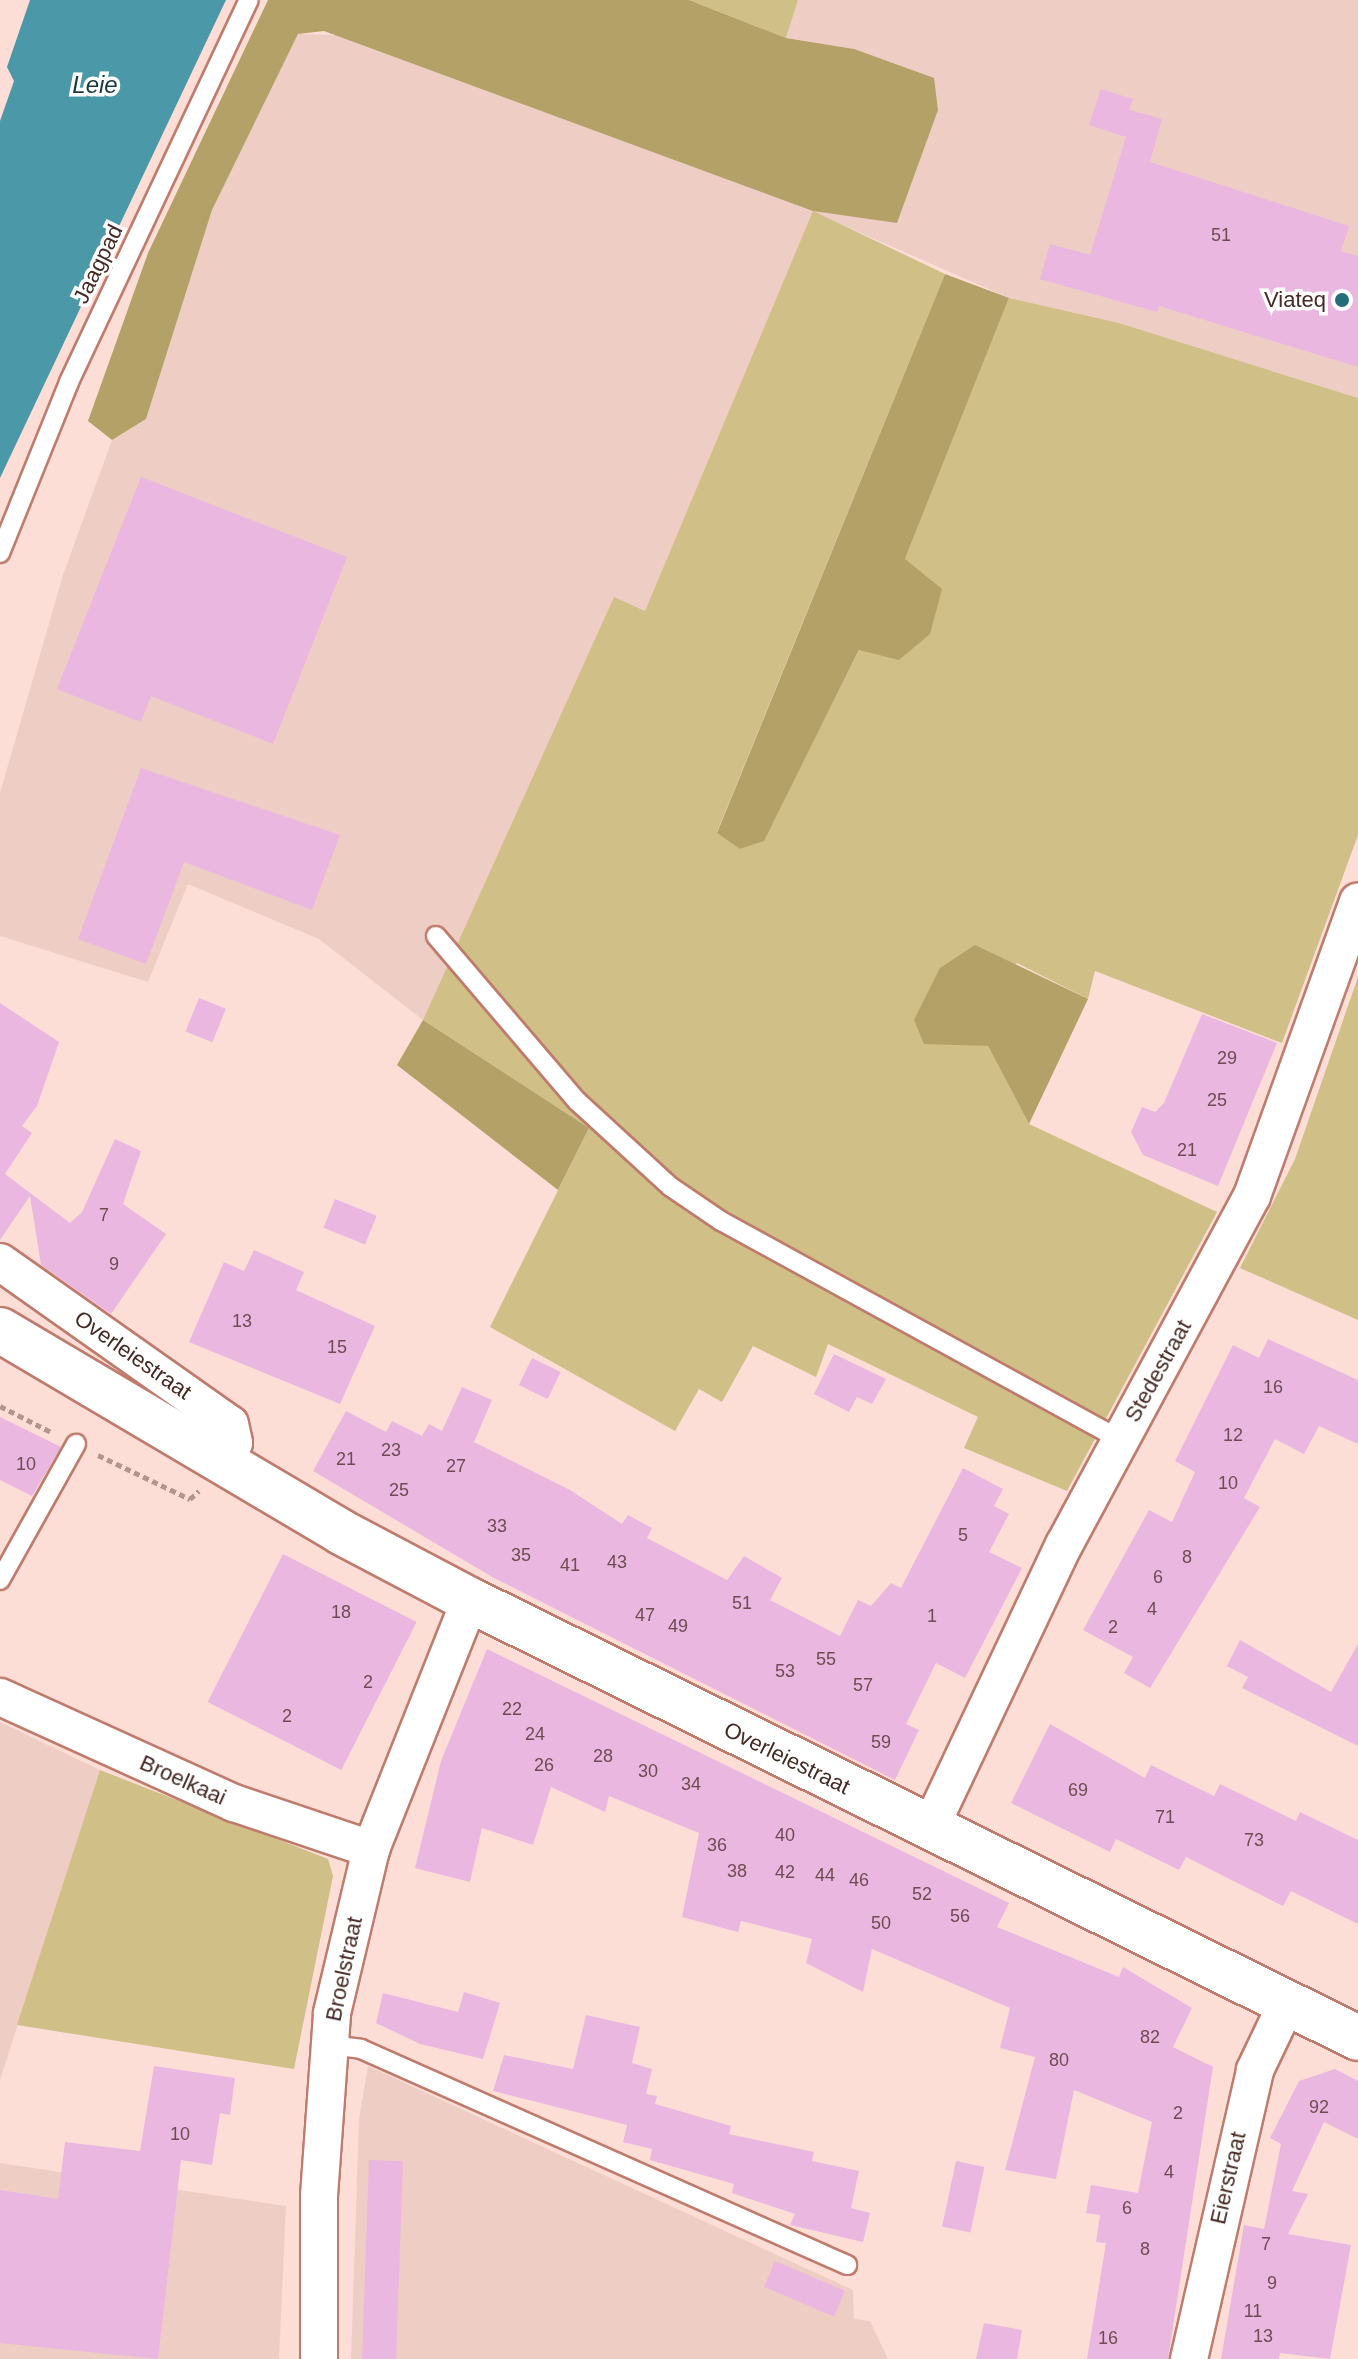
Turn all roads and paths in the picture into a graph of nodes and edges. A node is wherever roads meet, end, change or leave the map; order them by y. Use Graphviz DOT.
graph roads {
  1 [pos="249,0"];
  2 [pos="0,553"];
  3 [pos="1358,902"];
  4 [pos="436,936"];
  5 [pos="0,1262"];
  6 [pos="0,1330"];
  7 [pos="1121,1440"];
  8 [pos="76,1444"];
  9 [pos="224,1463"];
  10 [pos="0,1580"];
  11 [pos="470,1600"];
  12 [pos="0,1697"];
  13 [pos="930,1828"];
  14 [pos="371,1849"];
  15 [pos="1287,2003"];
  16 [pos="1358,2038"];
  17 [pos="330,2045"];
  18 [pos="847,2265"];
  19 [pos="319,2359"];
  20 [pos="1189,2359"];
  1 -- 2 [label="lane, Jaagpad"];
  3 -- 7 [label="street, Stedestraat"];
  4 -- 7 [label="lane"];
  5 -- 9 [label="street, Overleiestraat"];
  6 -- 9 [label="main road, Overleiestraat"];
  7 -- 13 [label="street, Stedestraat"];
  8 -- 10 [label="lane"];
  9 -- 11 [label="main road, Overleiestraat"];
  11 -- 13 [label="main road, Overleiestraat"];
  11 -- 14 [label="street, Broelstraat"];
  12 -- 14 [label="street, Broelkaai"];
  13 -- 15 [label="main road, Overleiestraat"];
  14 -- 17 [label="street, Broelstraat"];
  15 -- 16 [label="main road, Overleiestraat"];
  15 -- 20 [label="street, Eierstraat"];
  17 -- 18 [label="lane"];
  17 -- 19 [label="street, Broelstraat"];
}
